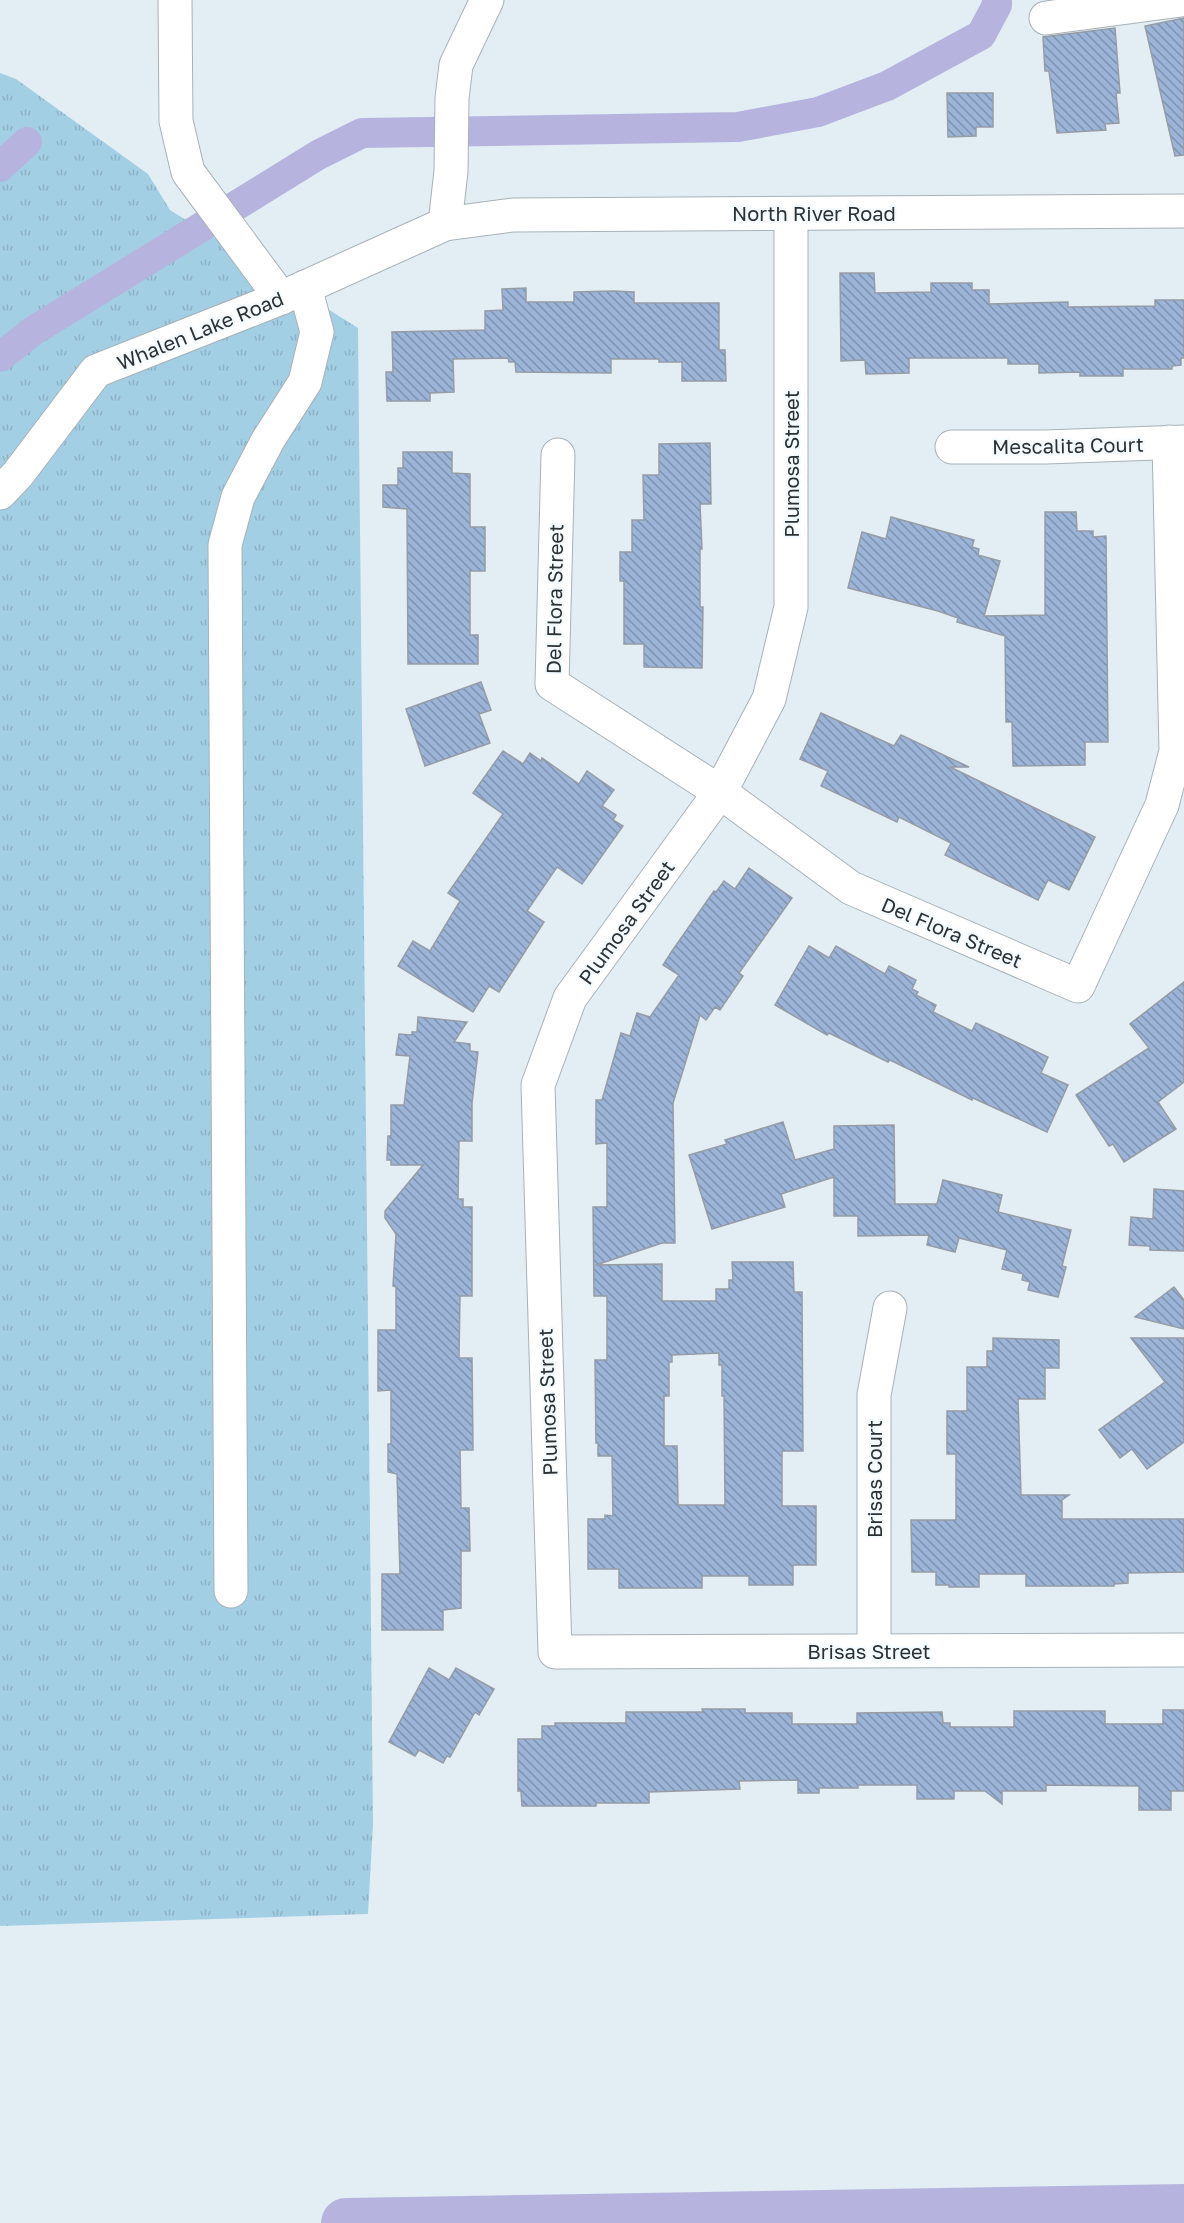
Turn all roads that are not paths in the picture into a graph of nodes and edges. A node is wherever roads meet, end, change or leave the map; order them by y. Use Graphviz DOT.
graph roads {
  1 [pos="175,0"];
  2 [pos="487,0"];
  3 [pos="1181,0"];
  4 [pos="1046,18"];
  5 [pos="1184,211"];
  6 [pos="791,214"];
  7 [pos="445,224"];
  8 [pos="293,292"];
  9 [pos="1176,442"];
  10 [pos="952,447"];
  11 [pos="558,455"];
  12 [pos="0,493"];
  13 [pos="720,792"];
  14 [pos="890,1308"];
  15 [pos="231,1591"];
  16 [pos="874,1650"];
  17 [pos="1184,1650"];
  18 [pos="555,1652"];
  1 -- 8 [label="street"];
  2 -- 7 [label="street"];
  3 -- 4 [label="street"];
  5 -- 6 [label="street, North River Road"];
  6 -- 7 [label="street, North River Road"];
  6 -- 13 [label="street, Plumosa Street"];
  7 -- 8 [label="street, Whalen Lake Road"];
  8 -- 12 [label="street, Whalen Lake Road"];
  8 -- 15 [label="street"];
  9 -- 10 [label="street, Mescalita Court"];
  9 -- 13 [label="street, Del Flora Street"];
  11 -- 13 [label="street, Del Flora Street"];
  13 -- 18 [label="street, Plumosa Street"];
  14 -- 16 [label="street, Brisas Court"];
  16 -- 17 [label="street, Brisas Street"];
  16 -- 18 [label="street, Brisas Street"];
}
